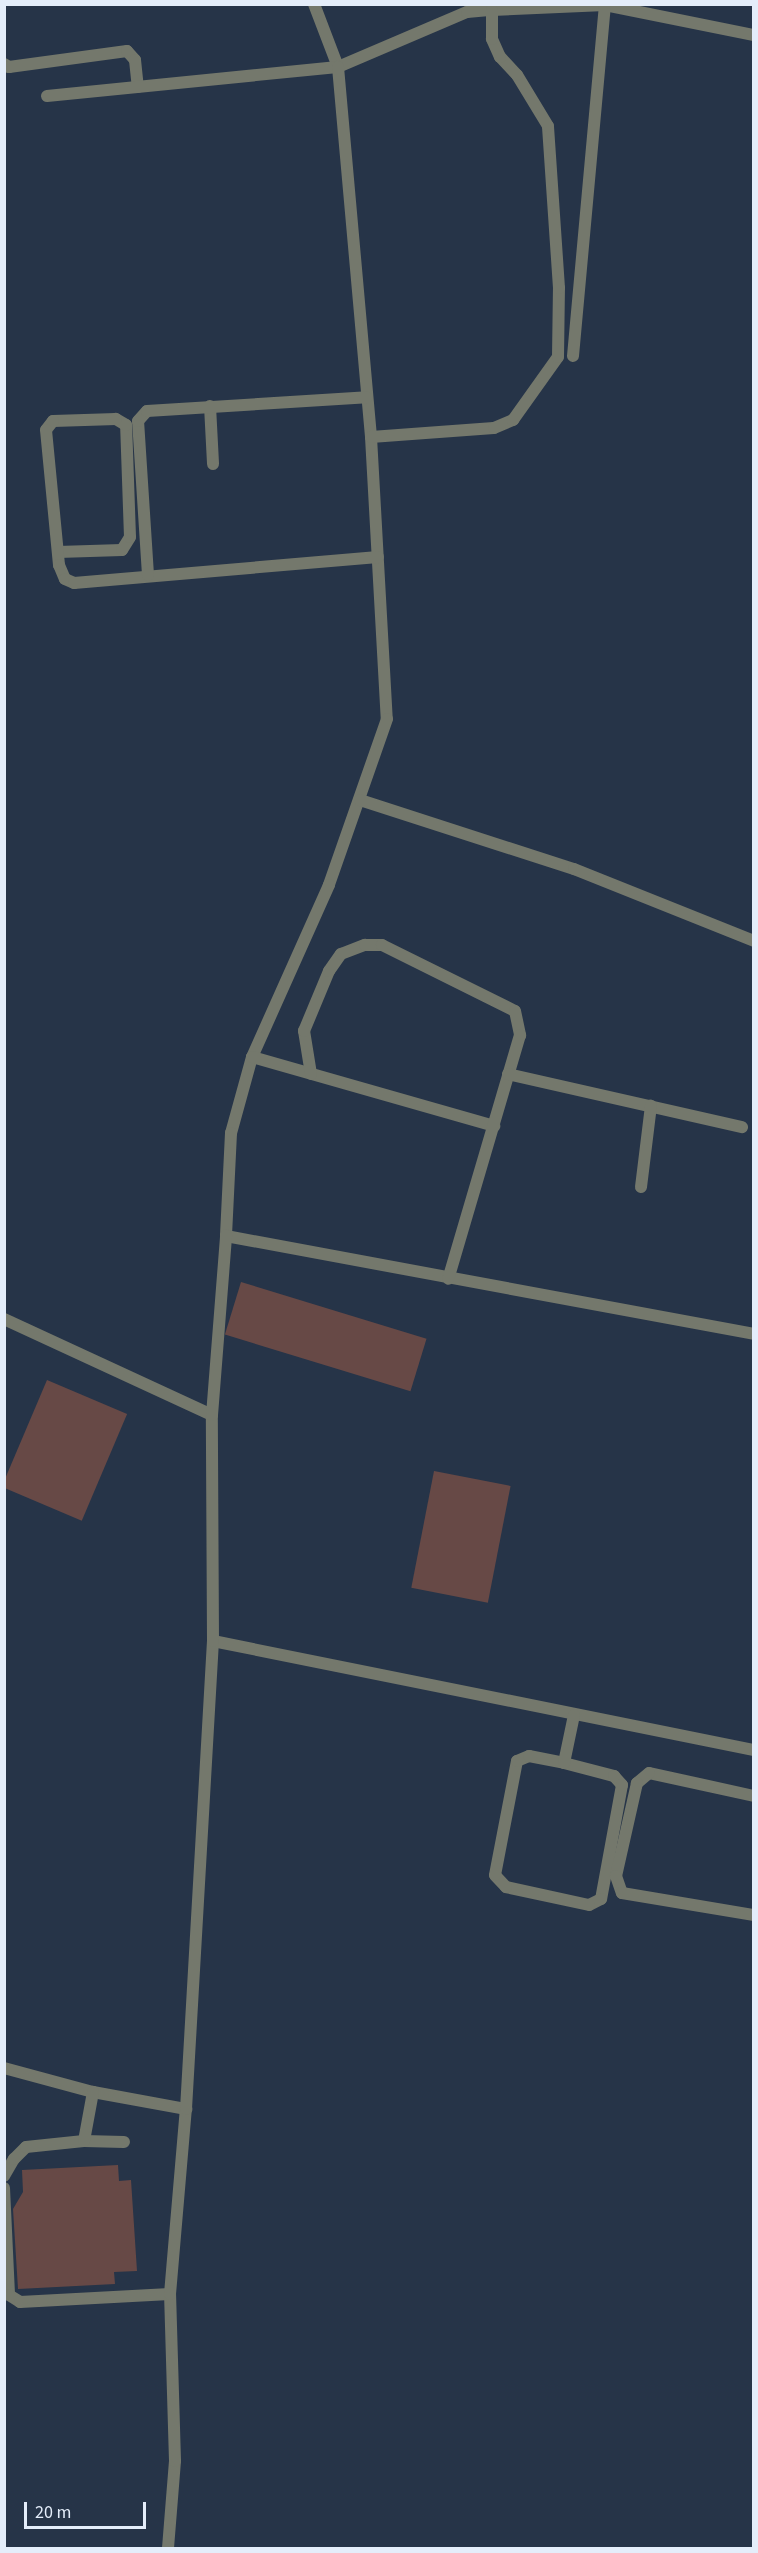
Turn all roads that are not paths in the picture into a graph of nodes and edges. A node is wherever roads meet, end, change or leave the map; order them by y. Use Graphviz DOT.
graph roads {
  1 [pos="314,4"];
  2 [pos="604,5"];
  3 [pos="492,10"];
  4 [pos="753,35"];
  5 [pos="4,64"];
  6 [pos="338,67"];
  7 [pos="138,87"];
  8 [pos="47,96"];
  9 [pos="573,356"];
  10 [pos="367,397"];
  11 [pos="210,406"];
  12 [pos="370,437"];
  13 [pos="213,464"];
  14 [pos="58,552"];
  15 [pos="378,557"];
  16 [pos="148,575"];
  17 [pos="360,800"];
  18 [pos="753,941"];
  19 [pos="252,1057"];
  20 [pos="311,1074"];
  21 [pos="508,1074"];
  22 [pos="651,1107"];
  23 [pos="494,1126"];
  24 [pos="742,1127"];
  25 [pos="641,1186"];
  26 [pos="226,1236"];
  27 [pos="448,1279"];
  28 [pos="4,1319"];
  29 [pos="753,1334"];
  30 [pos="212,1415"];
  31 [pos="213,1641"];
  32 [pos="574,1715"];
  33 [pos="753,1750"];
  34 [pos="564,1762"];
  35 [pos="753,1796"];
  36 [pos="753,1915"];
  37 [pos="4,2068"];
  38 [pos="93,2092"];
  39 [pos="186,2109"];
  40 [pos="84,2141"];
  41 [pos="124,2142"];
  42 [pos="4,2176"];
  43 [pos="4,2188"];
  44 [pos="170,2294"];
  45 [pos="168,2548"];
  1 -- 6 [label="street"];
  2 -- 3 [label="street"];
  2 -- 4 [label="street"];
  2 -- 9 [label="street"];
  3 -- 6 [label="street"];
  3 -- 12 [label="street"];
  5 -- 7 [label="street"];
  6 -- 7 [label="street"];
  6 -- 10 [label="street"];
  7 -- 8 [label="street"];
  10 -- 11 [label="street"];
  10 -- 12 [label="street"];
  11 -- 13 [label="street"];
  11 -- 16 [label="street"];
  12 -- 15 [label="street"];
  14 -- 14 [label="street"];
  14 -- 16 [label="street"];
  15 -- 16 [label="street"];
  15 -- 17 [label="street"];
  17 -- 18 [label="street"];
  17 -- 19 [label="street"];
  19 -- 20 [label="street"];
  19 -- 26 [label="street"];
  20 -- 21 [label="street"];
  20 -- 23 [label="street"];
  21 -- 22 [label="street"];
  21 -- 23 [label="street"];
  22 -- 24 [label="street"];
  22 -- 25 [label="street"];
  23 -- 27 [label="street"];
  26 -- 27 [label="street"];
  26 -- 30 [label="street"];
  27 -- 29 [label="street"];
  28 -- 30 [label="street"];
  30 -- 31 [label="street"];
  31 -- 32 [label="street"];
  31 -- 39 [label="street"];
  32 -- 33 [label="street"];
  32 -- 34 [label="street"];
  34 -- 34 [label="street"];
  35 -- 36 [label="street"];
  37 -- 38 [label="street"];
  38 -- 39 [label="street"];
  38 -- 40 [label="street"];
  39 -- 44 [label="street"];
  40 -- 41 [label="street"];
  40 -- 42 [label="street"];
  43 -- 44 [label="street"];
  44 -- 45 [label="street"];
}
